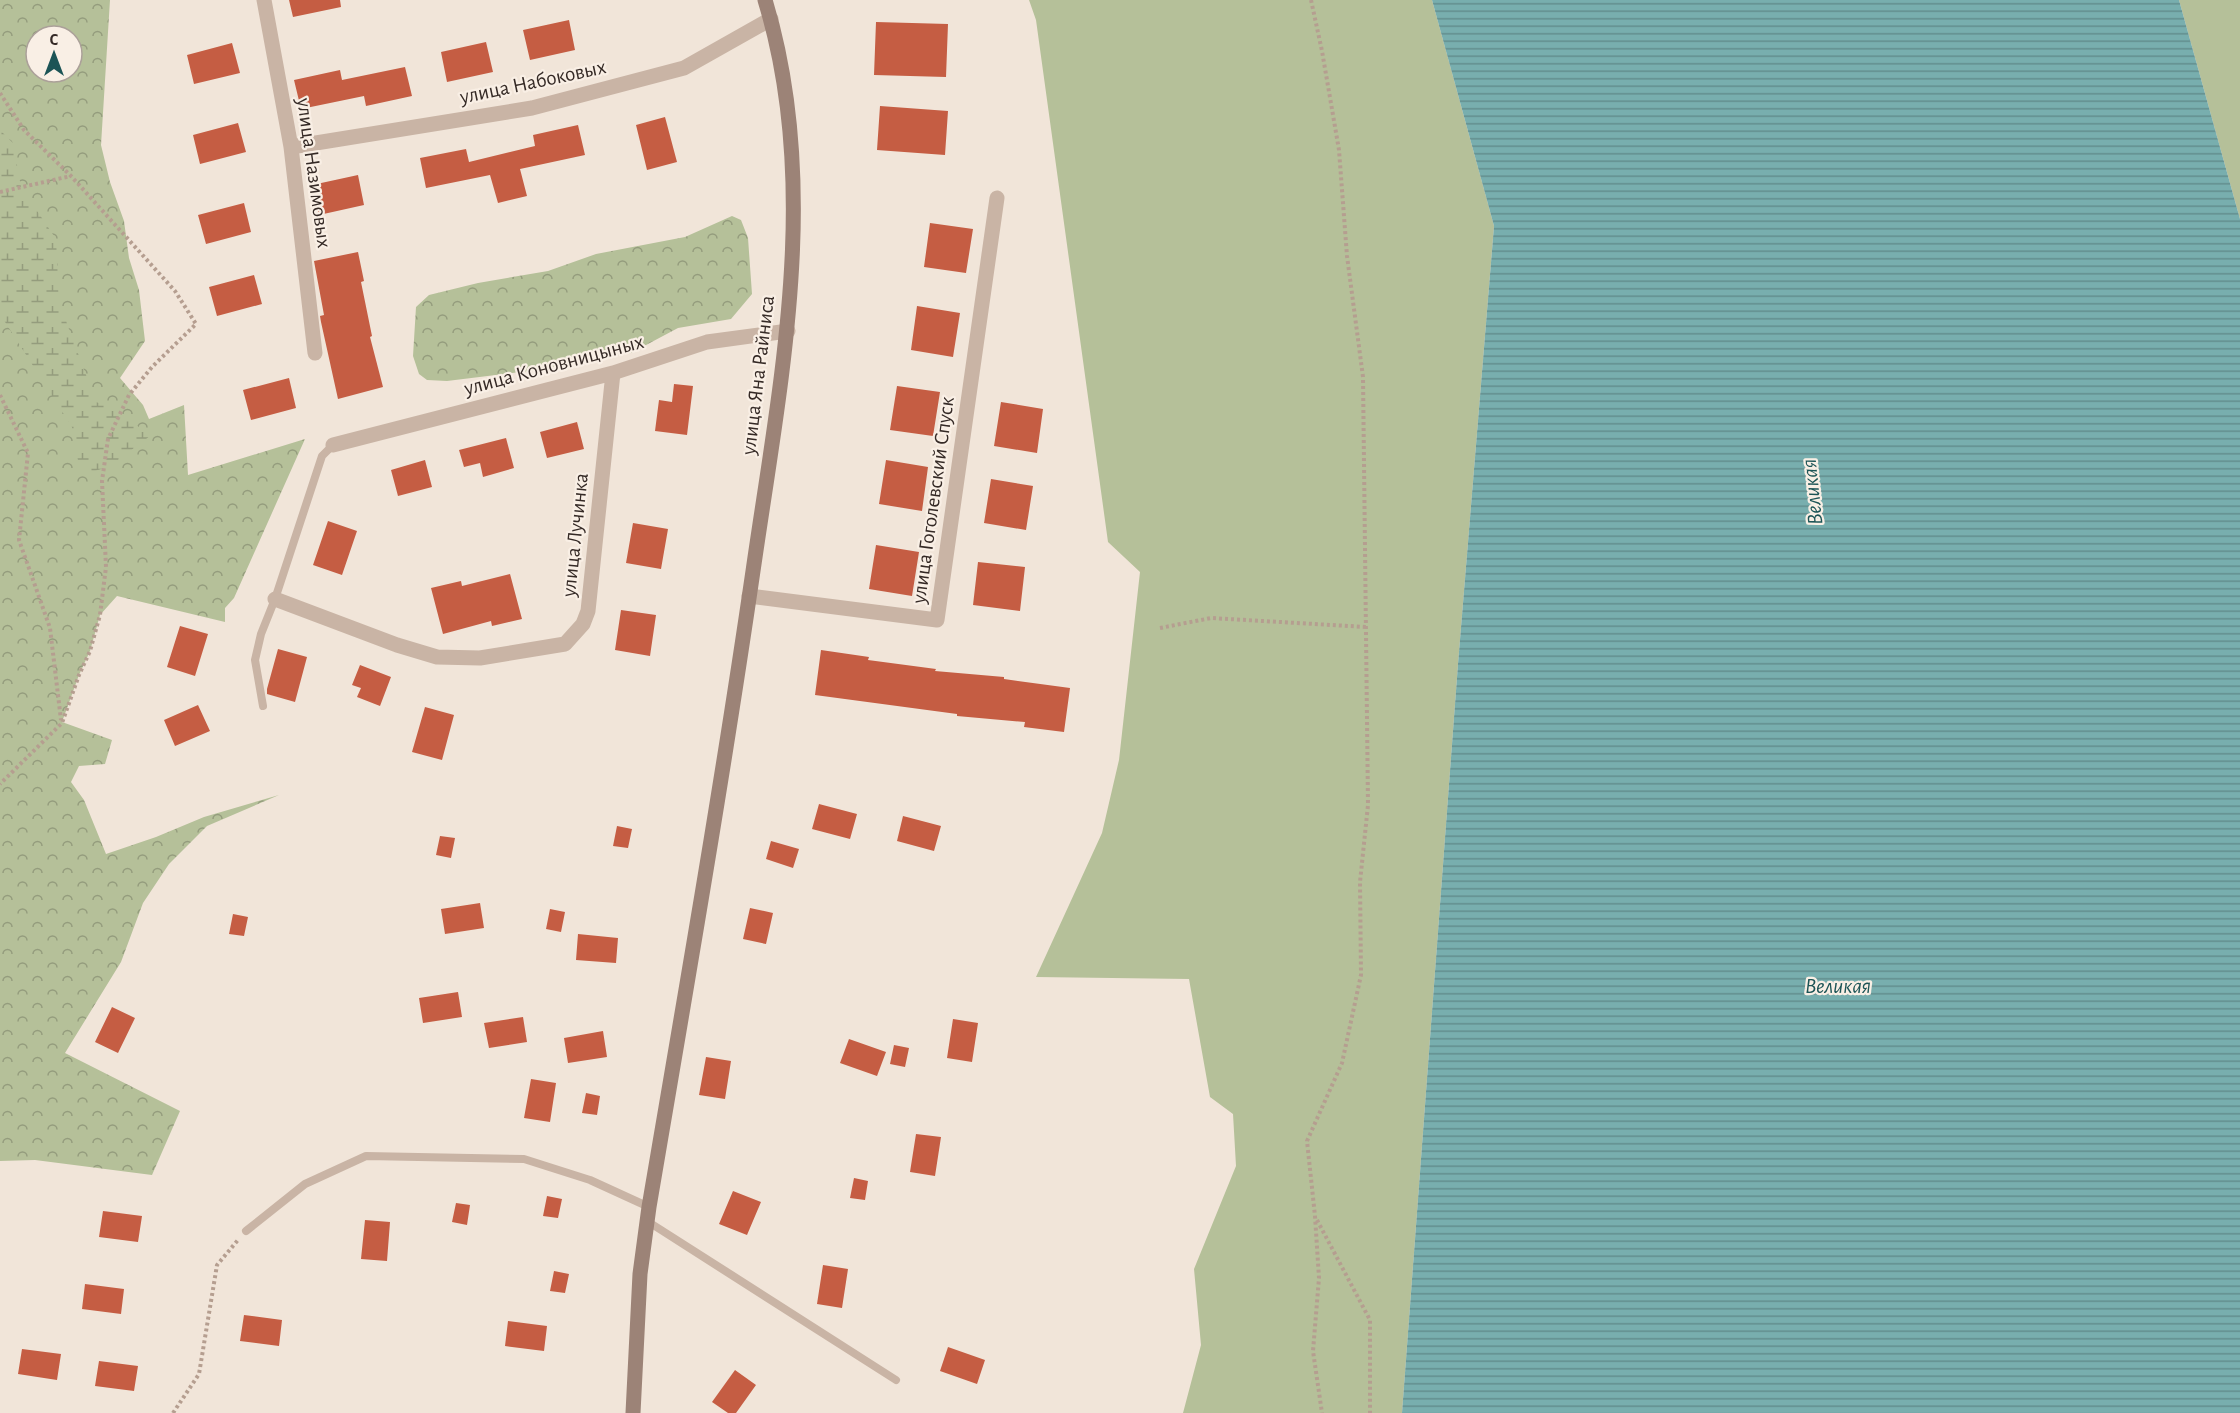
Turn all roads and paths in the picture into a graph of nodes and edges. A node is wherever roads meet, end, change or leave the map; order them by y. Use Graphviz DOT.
graph roads {
  1 [pos="264,0"];
  2 [pos="765,0"];
  3 [pos="1311,0"];
  4 [pos="771,19"];
  5 [pos="0,93"];
  6 [pos="291,147"];
  7 [pos="70,176"];
  8 [pos="0,192"];
  9 [pos="997,198"];
  10 [pos="788,331"];
  11 [pos="315,353"];
  12 [pos="613,373"];
  13 [pos="0,395"];
  14 [pos="333,445"];
  15 [pos="749,596"];
  16 [pos="275,599"];
  17 [pos="1366,627"];
  18 [pos="1160,628"];
  19 [pos="263,706"];
  20 [pos="62,723"];
  21 [pos="0,784"];
  22 [pos="648,1214"];
  23 [pos="1315,1216"];
  24 [pos="246,1231"];
  25 [pos="896,1380"];
  26 [pos="173,1413"];
  27 [pos="633,1413"];
  28 [pos="1322,1413"];
  29 [pos="1370,1413"];
  1 -- 6 [label="street, улица Назимовых"];
  2 -- 4 [label="street, улица Яна Райниса"];
  3 -- 17 [label="path"];
  4 -- 6 [label="street, улица Набоковых"];
  4 -- 10 [label="street, улица Яна Райниса"];
  5 -- 7 [label="path"];
  6 -- 11 [label="street, улица Назимовых"];
  7 -- 8 [label="path"];
  7 -- 20 [label="path"];
  9 -- 15 [label="street, улица Гоголевский Спуск"];
  10 -- 12 [label="street, улица Коновницыных"];
  10 -- 15 [label="street, улица Яна Райниса"];
  12 -- 14 [label="street, улица Коновницыных"];
  12 -- 16 [label="street, улица Лучинка"];
  13 -- 20 [label="path"];
  14 -- 16 [label="lane"];
  15 -- 22 [label="street, улица Яна Райниса"];
  16 -- 19 [label="lane"];
  17 -- 18 [label="path"];
  17 -- 23 [label="path"];
  20 -- 21 [label="path"];
  22 -- 24 [label="lane"];
  22 -- 25 [label="lane"];
  22 -- 27 [label="street, улица Яна Райниса"];
  23 -- 28 [label="path"];
  23 -- 29 [label="path"];
  24 -- 26 [label="path"];
}
